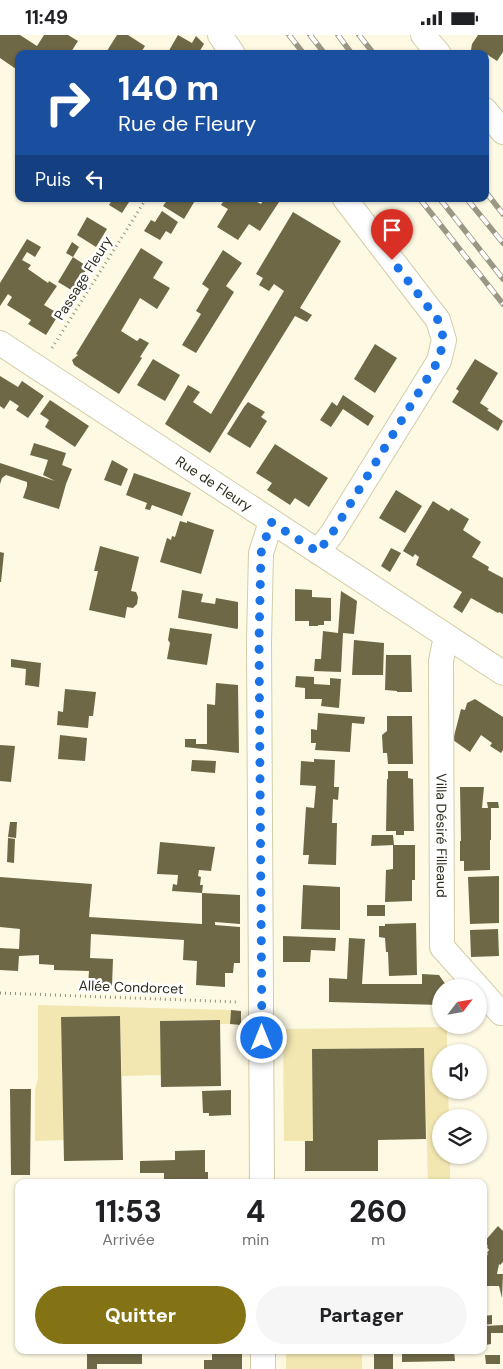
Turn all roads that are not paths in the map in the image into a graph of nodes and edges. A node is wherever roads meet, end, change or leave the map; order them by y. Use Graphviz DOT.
graph roads {
  1 [pos="220,35"];
  2 [pos="230,50"];
  3 [pos="489,115"];
  4 [pos="503,131"];
  5 [pos="347,202"];
  6 [pos="0,343"];
  7 [pos="271,522"];
  8 [pos="318,552"];
  9 [pos="446,636"];
  10 [pos="503,673"];
  11 [pos="502,1013"];
  12 [pos="262,1179"];
  13 [pos="263,1354"];
  14 [pos="264,1369"];
  1 -- 2 [label="street"];
  3 -- 4 [label="street"];
  5 -- 8 [label="street"];
  6 -- 7 [label="street, Rue de Fleury"];
  7 -- 8 [label="street, Rue de Fleury"];
  7 -- 12 [label="street"];
  8 -- 9 [label="street, Rue de Fleury"];
  9 -- 10 [label="street, Rue de Fleury"];
  9 -- 11 [label="street, Villa Désiré Filleaud"];
  13 -- 14 [label="street"];
}
